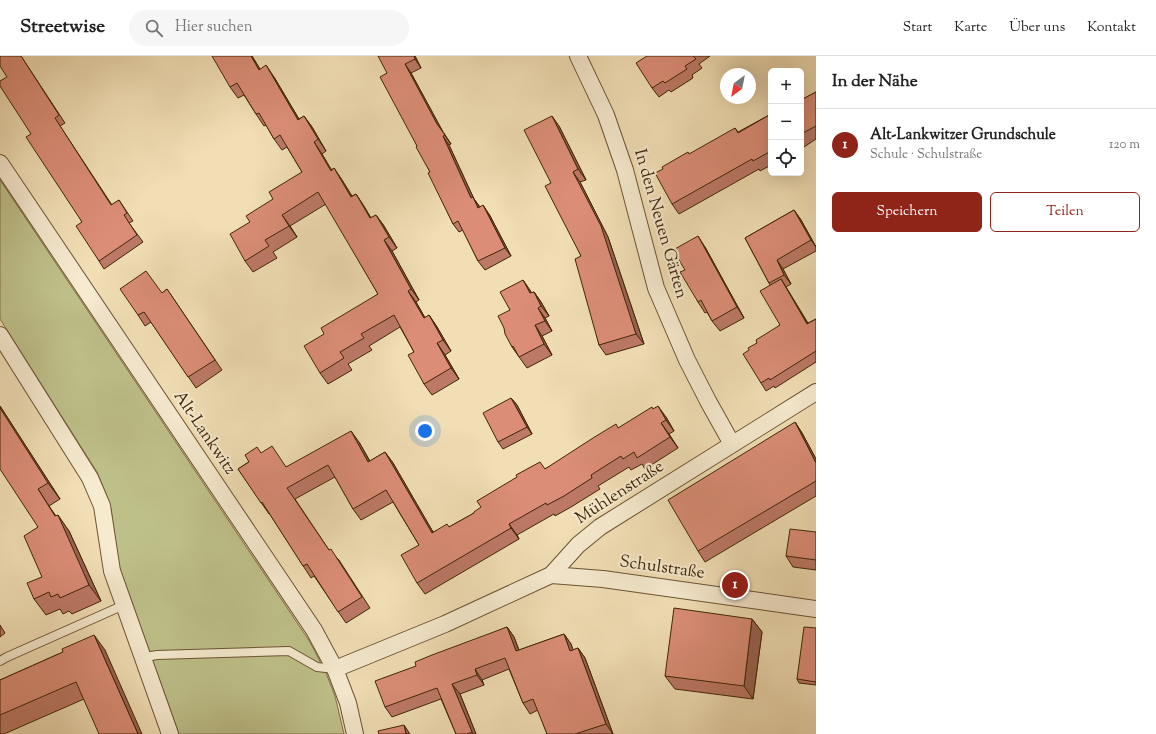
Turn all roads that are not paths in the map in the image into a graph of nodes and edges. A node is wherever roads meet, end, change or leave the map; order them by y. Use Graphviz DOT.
graph roads {
  1 [pos="578,56"];
  2 [pos="0,163"];
  3 [pos="0,335"];
  4 [pos="816,392"];
  5 [pos="732,444"];
  6 [pos="551,575"];
  7 [pos="124,605"];
  8 [pos="816,609"];
  9 [pos="144,661"];
  10 [pos="0,662"];
  11 [pos="335,669"];
  12 [pos="170,734"];
  13 [pos="355,734"];
  1 -- 5 [label="street, In den Neuen Gärten"];
  2 -- 11 [label="street, Alt-Lankwitz"];
  3 -- 7 [label="street"];
  4 -- 5 [label="street, Mühlenstraße"];
  5 -- 6 [label="street, Mühlenstraße"];
  6 -- 8 [label="street, Schulstraße"];
  6 -- 11 [label="street, Mühlenstraße"];
  7 -- 9 [label="street"];
  7 -- 10 [label="lane"];
  9 -- 11 [label="lane"];
  9 -- 12 [label="street"];
  11 -- 13 [label="street, Alt-Lankwitz"];
}
